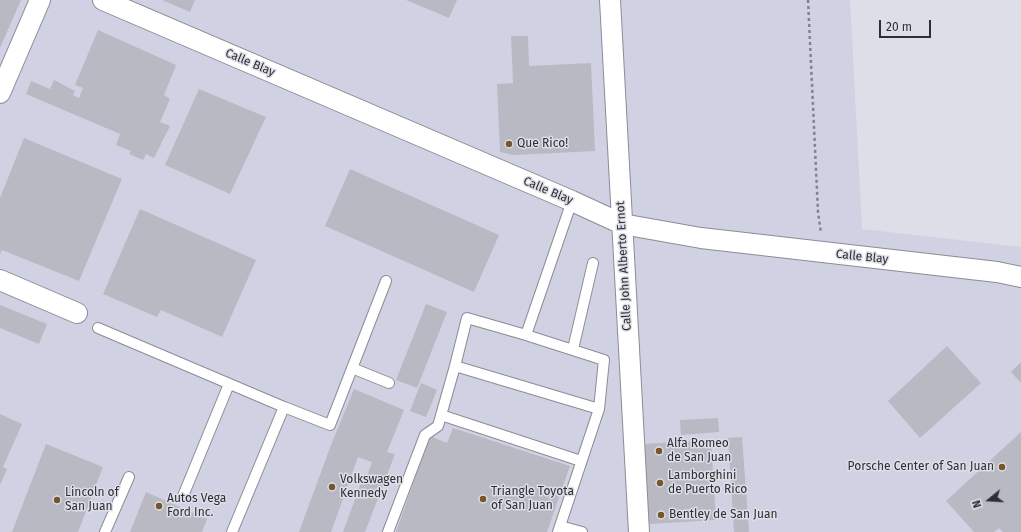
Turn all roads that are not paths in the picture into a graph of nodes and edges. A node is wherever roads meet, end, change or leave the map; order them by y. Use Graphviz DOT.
graph roads {
  1 [pos="40,0"];
  2 [pos="103,0"];
  3 [pos="610,0"];
  4 [pos="0,93"];
  5 [pos="572,201"];
  6 [pos="622,224"];
  7 [pos="593,263"];
  8 [pos="1021,277"];
  9 [pos="0,280"];
  10 [pos="386,281"];
  11 [pos="77,313"];
  12 [pos="98,328"];
  13 [pos="526,335"];
  14 [pos="573,349"];
  15 [pos="455,366"];
  16 [pos="352,368"];
  17 [pos="389,383"];
  18 [pos="229,384"];
  19 [pos="284,407"];
  20 [pos="598,410"];
  21 [pos="440,415"];
  22 [pos="581,461"];
  23 [pos="129,477"];
  24 [pos="183,496"];
  25 [pos="559,529"];
  26 [pos="105,532"];
  27 [pos="232,532"];
  28 [pos="388,532"];
  29 [pos="582,532"];
  30 [pos="639,532"];
  1 -- 4 [label="street"];
  2 -- 5 [label="street, Calle Blay"];
  3 -- 6 [label="street, Calle John Alberto Ernot"];
  5 -- 6 [label="street, Calle Blay"];
  5 -- 13 [label="lane"];
  6 -- 8 [label="street, Calle Blay"];
  6 -- 30 [label="street, Calle John Alberto Ernot"];
  7 -- 14 [label="lane"];
  9 -- 11 [label="street"];
  10 -- 16 [label="lane"];
  12 -- 18 [label="lane"];
  13 -- 14 [label="lane"];
  13 -- 15 [label="lane"];
  14 -- 20 [label="lane"];
  15 -- 20 [label="lane"];
  15 -- 21 [label="lane"];
  16 -- 17 [label="lane"];
  16 -- 19 [label="lane"];
  18 -- 19 [label="lane"];
  18 -- 24 [label="lane"];
  19 -- 27 [label="lane"];
  20 -- 22 [label="lane"];
  21 -- 22 [label="lane"];
  21 -- 28 [label="lane"];
  22 -- 25 [label="lane"];
  23 -- 26 [label="lane"];
  25 -- 29 [label="lane"];
}
